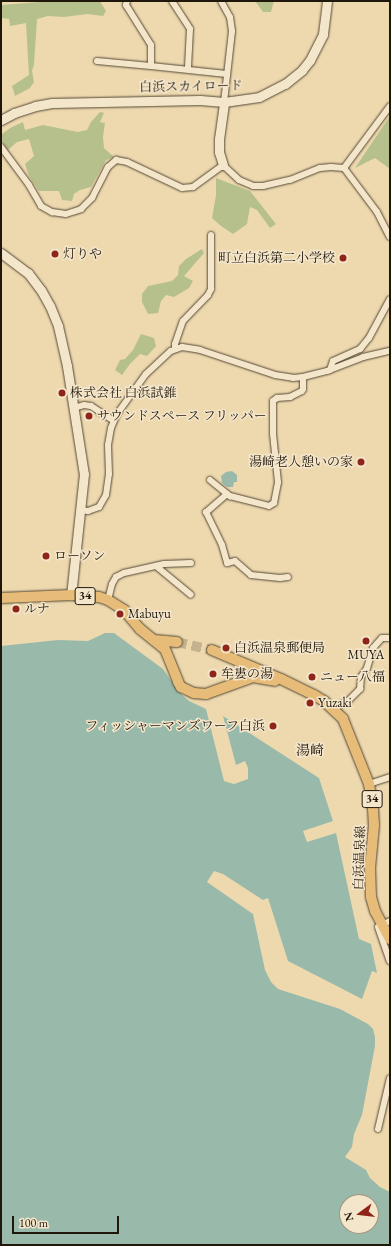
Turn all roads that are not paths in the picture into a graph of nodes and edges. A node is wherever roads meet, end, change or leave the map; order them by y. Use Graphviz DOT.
graph roads {
  1 [pos="127,1"];
  2 [pos="172,1"];
  3 [pos="221,1"];
  4 [pos="327,1"];
  5 [pos="97,61"];
  6 [pos="151,66"];
  7 [pos="188,68"];
  8 [pos="227,74"];
  9 [pos="224,102"];
  10 [pos="390,106"];
  11 [pos="1,120"];
  12 [pos="1,147"];
  13 [pos="223,165"];
  14 [pos="344,168"];
  15 [pos="210,235"];
  16 [pos="390,237"];
  17 [pos="1,254"];
  18 [pos="390,299"];
  19 [pos="176,349"];
  20 [pos="390,351"];
  21 [pos="330,370"];
  22 [pos="303,377"];
  23 [pos="74,408"];
  24 [pos="114,422"];
  25 [pos="210,480"];
  26 [pos="227,494"];
  27 [pos="81,510"];
  28 [pos="191,563"];
  29 [pos="156,566"];
  30 [pos="288,577"];
  31 [pos="71,595"];
  32 [pos="191,595"];
  33 [pos="1,598"];
  34 [pos="108,600"];
  35 [pos="390,638"];
  36 [pos="152,639"];
  37 [pos="177,642"];
  38 [pos="212,650"];
  39 [pos="294,686"];
  40 [pos="333,709"];
  41 [pos="390,777"];
  42 [pos="369,784"];
  43 [pos="387,922"];
  44 [pos="390,939"];
  45 [pos="390,961"];
  46 [pos="390,1078"];
  47 [pos="378,1129"];
  1 -- 6 [label="street"];
  2 -- 7 [label="street"];
  3 -- 8 [label="street"];
  4 -- 9 [label="street, 白浜スカイロード"];
  5 -- 6 [label="street"];
  6 -- 7 [label="street"];
  7 -- 8 [label="street"];
  8 -- 9 [label="street"];
  9 -- 11 [label="street, 白浜スカイロード"];
  9 -- 13 [label="street"];
  10 -- 14 [label="street"];
  12 -- 13 [label="street"];
  13 -- 14 [label="street"];
  14 -- 16 [label="street"];
  15 -- 19 [label="street"];
  17 -- 23 [label="street"];
  18 -- 21 [label="street"];
  19 -- 22 [label="street"];
  19 -- 24 [label="street"];
  20 -- 21 [label="street"];
  21 -- 22 [label="street"];
  22 -- 26 [label="street"];
  23 -- 24 [label="street"];
  23 -- 27 [label="street"];
  24 -- 27 [label="street"];
  25 -- 26 [label="street"];
  26 -- 30 [label="street"];
  27 -- 31 [label="street"];
  28 -- 29 [label="street"];
  29 -- 32 [label="street"];
  29 -- 34 [label="street"];
  31 -- 33 [label="main road, 白浜温泉線 / 34"];
  31 -- 34 [label="main road, 白浜温泉線 / 34"];
  34 -- 36 [label="main road, 白浜温泉線 / 34"];
  35 -- 40 [label="street"];
  36 -- 37 [label="main road"];
  36 -- 39 [label="main road, 白浜温泉線 / 34"];
  38 -- 39 [label="main road, 白浜温泉線 / 34"];
  39 -- 40 [label="main road, 白浜温泉線 / 34"];
  40 -- 42 [label="main road, 白浜温泉線 / 34"];
  41 -- 42 [label="street"];
  42 -- 43 [label="main road, 白浜温泉線 / 34"];
  43 -- 44 [label="main road, 白浜温泉線 / 34"];
  43 -- 45 [label="street"];
  46 -- 47 [label="street"];
}
